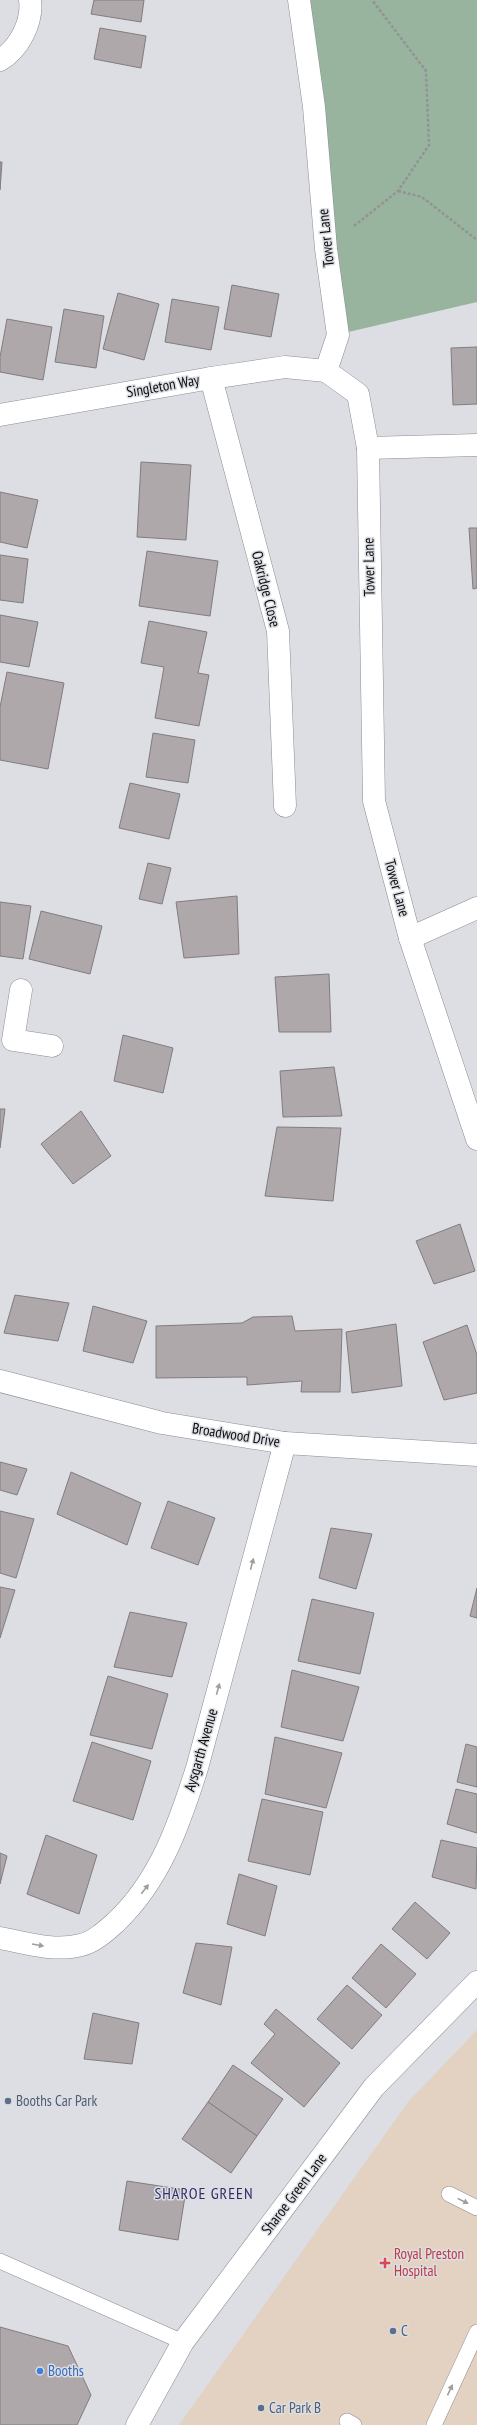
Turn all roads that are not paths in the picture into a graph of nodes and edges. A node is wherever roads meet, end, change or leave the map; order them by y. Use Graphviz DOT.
graph roads {
  1 [pos="30,0"];
  2 [pos="299,0"];
  3 [pos="0,60"];
  4 [pos="326,371"];
  5 [pos="211,378"];
  6 [pos="0,414"];
  7 [pos="477,445"];
  8 [pos="368,448"];
  9 [pos="286,806"];
  10 [pos="477,908"];
  11 [pos="410,938"];
  12 [pos="21,990"];
  13 [pos="7,1039"];
  14 [pos="52,1046"];
  15 [pos="477,1139"];
  16 [pos="0,1381"];
  17 [pos="286,1443"];
  18 [pos="477,1455"];
  19 [pos="0,1938"];
  20 [pos="477,1982"];
  21 [pos="449,2194"];
  22 [pos="477,2208"];
  23 [pos="0,2261"];
  24 [pos="477,2332"];
  25 [pos="183,2342"];
  26 [pos="136,2425"];
  27 [pos="434,2425"];
  1 -- 3 [label="street"];
  2 -- 4 [label="street, Tower Lane"];
  4 -- 5 [label="street, Singleton Way"];
  4 -- 8 [label="street, Tower Lane"];
  5 -- 6 [label="street, Singleton Way"];
  5 -- 9 [label="street, Oakridge Close"];
  7 -- 8 [label="street"];
  8 -- 11 [label="street, Tower Lane"];
  10 -- 11 [label="street"];
  11 -- 15 [label="street, Tower Lane"];
  12 -- 13 [label="street"];
  13 -- 14 [label="street"];
  16 -- 17 [label="street, Broadwood Drive"];
  17 -- 18 [label="street, Broadwood Drive"];
  19 -- 17 [label="street, Aysgarth Avenue, one-way"];
  20 -- 25 [label="street, Sharoe Green Lane"];
  21 -- 22 [label="lane, one-way"];
  23 -- 25 [label="lane"];
  27 -- 24 [label="lane, one-way"];
  25 -- 26 [label="street, Sharoe Green Lane"];
}
